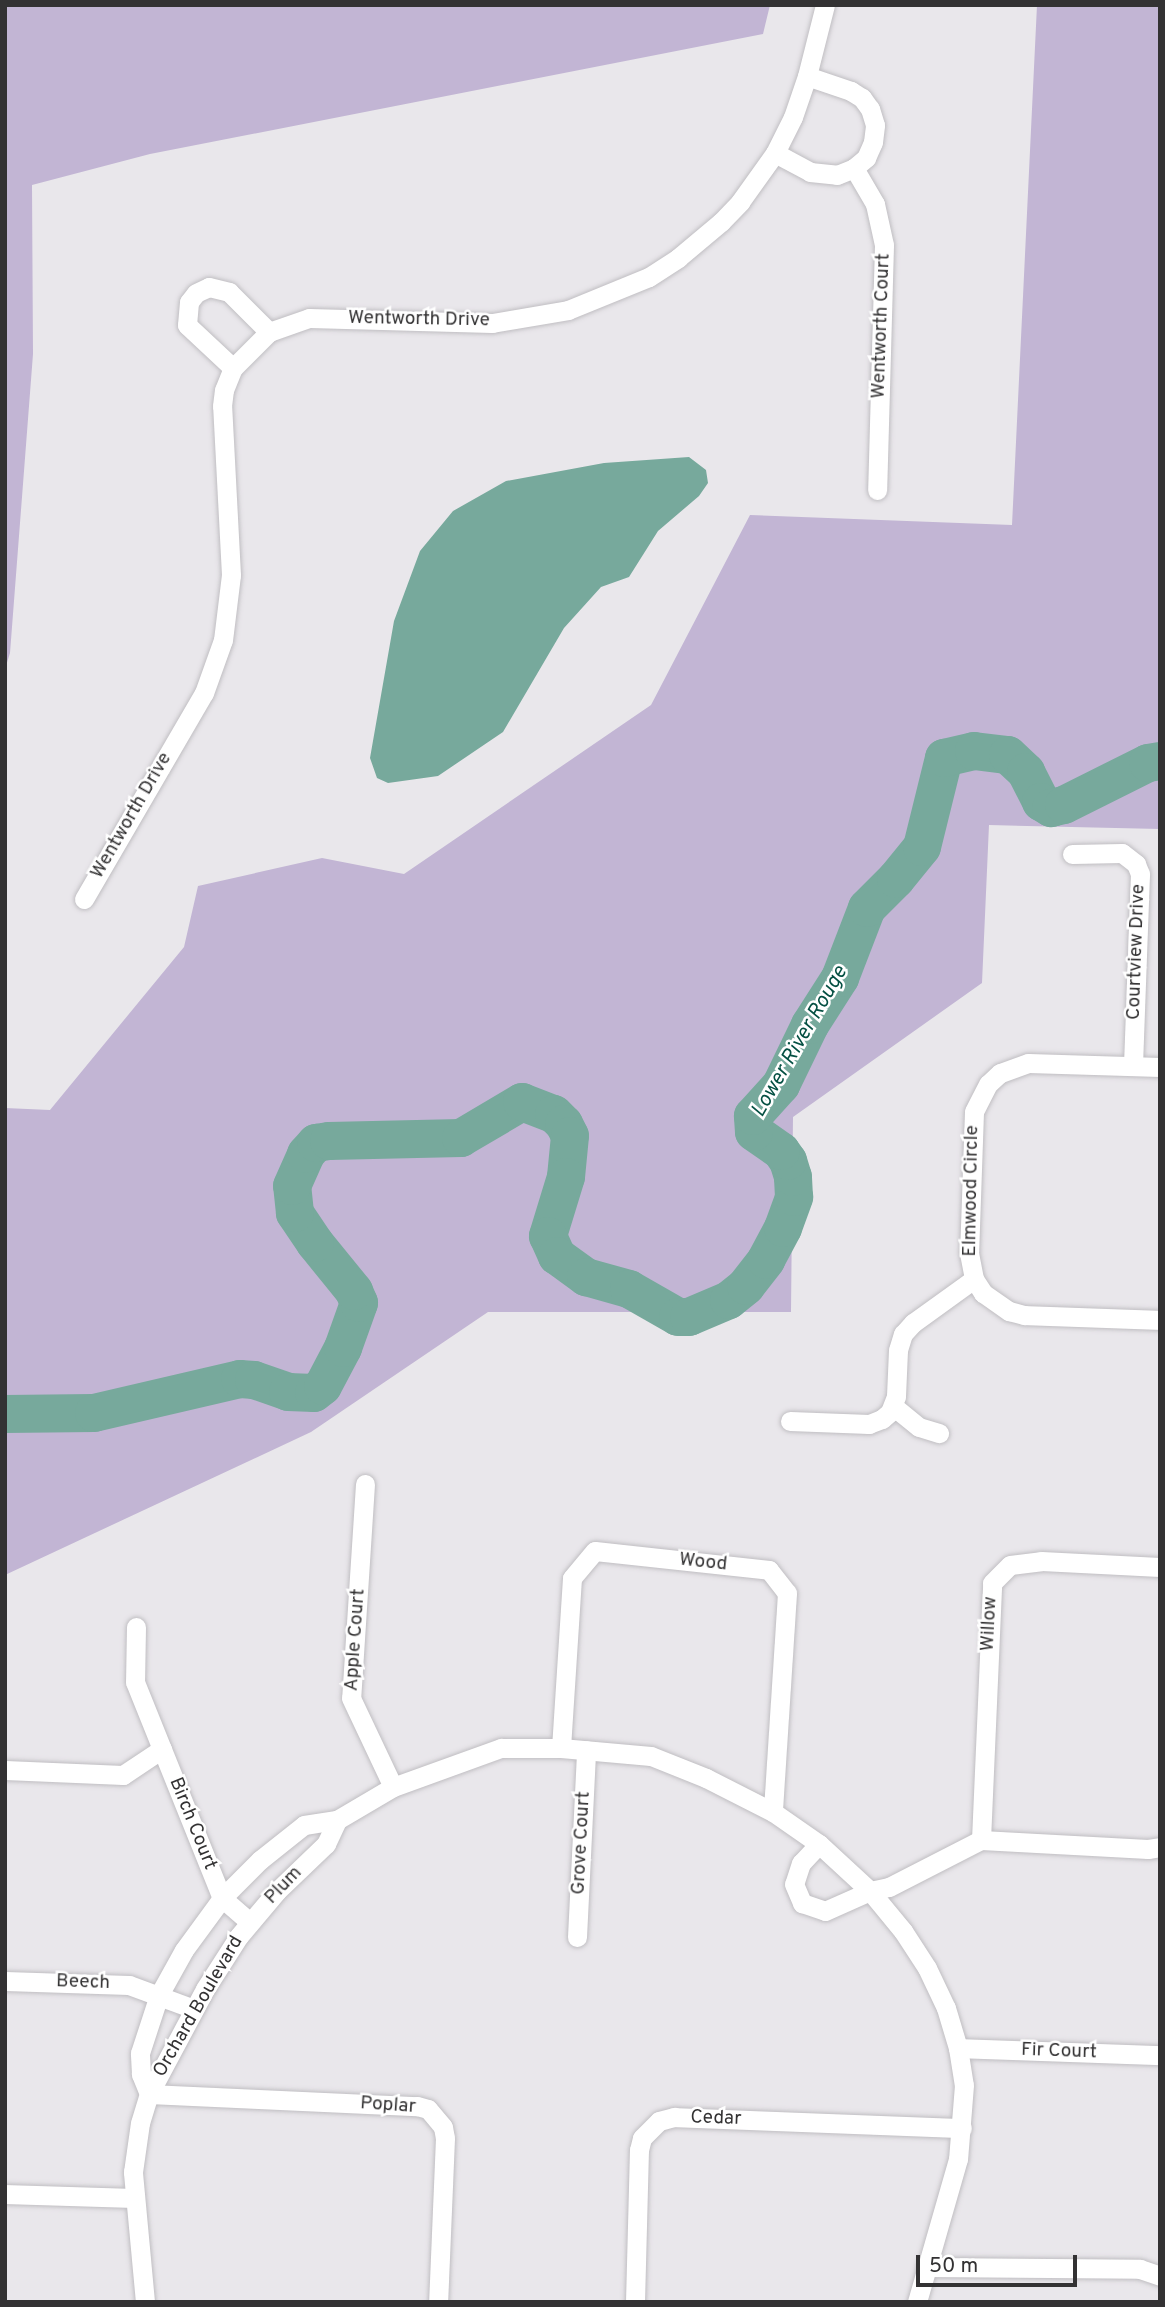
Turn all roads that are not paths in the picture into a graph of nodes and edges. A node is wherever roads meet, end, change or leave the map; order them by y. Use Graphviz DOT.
graph roads {
  1 [pos="825,5"];
  2 [pos="807,76"];
  3 [pos="775,153"];
  4 [pos="854,168"];
  5 [pos="268,332"];
  6 [pos="233,368"];
  7 [pos="877,490"];
  8 [pos="1072,854"];
  9 [pos="84,899"];
  10 [pos="1133,1066"];
  11 [pos="1160,1067"];
  12 [pos="974,1279"];
  13 [pos="1160,1320"];
  14 [pos="893,1406"];
  15 [pos="790,1421"];
  16 [pos="939,1433"];
  17 [pos="365,1484"];
  18 [pos="1160,1567"];
  19 [pos="136,1627"];
  20 [pos="561,1748"];
  21 [pos="162,1749"];
  22 [pos="586,1750"];
  23 [pos="5,1770"];
  24 [pos="393,1787"];
  25 [pos="773,1812"];
  26 [pos="337,1820"];
  27 [pos="981,1840"];
  28 [pos="819,1844"];
  29 [pos="1160,1847"];
  30 [pos="870,1891"];
  31 [pos="222,1898"];
  32 [pos="250,1922"];
  33 [pos="577,1937"];
  34 [pos="5,1980"];
  35 [pos="159,1995"];
  36 [pos="194,2009"];
  37 [pos="958,2048"];
  38 [pos="1160,2055"];
  39 [pos="149,2094"];
  40 [pos="962,2129"];
  41 [pos="5,2194"];
  42 [pos="134,2198"];
  43 [pos="926,2267"];
  44 [pos="1160,2276"];
  45 [pos="145,2302"];
  46 [pos="438,2302"];
  47 [pos="635,2302"];
  48 [pos="918,2302"];
  1 -- 2 [label="street, Wentworth Drive"];
  2 -- 3 [label="street, Wentworth Drive"];
  2 -- 4 [label="street"];
  3 -- 4 [label="street"];
  3 -- 5 [label="street, Wentworth Drive"];
  4 -- 7 [label="street, Wentworth Court"];
  5 -- 6 [label="street, Wentworth Drive"];
  5 -- 6 [label="street"];
  6 -- 9 [label="street, Wentworth Drive"];
  8 -- 10 [label="street, Courtview Drive"];
  10 -- 11 [label="street, Elmwood Circle"];
  10 -- 12 [label="street, Elmwood Circle"];
  12 -- 13 [label="street, Elmwood Circle"];
  12 -- 14 [label="street"];
  14 -- 15 [label="street"];
  14 -- 16 [label="street"];
  17 -- 24 [label="street, Apple Court"];
  18 -- 27 [label="street, Willow"];
  19 -- 21 [label="street, Birch Court"];
  20 -- 22 [label="street, Orchard Boulevard"];
  20 -- 24 [label="street, Orchard Boulevard"];
  20 -- 25 [label="street, Wood"];
  21 -- 23 [label="street, Birch Court"];
  21 -- 31 [label="street, Birch Court"];
  22 -- 25 [label="street, Orchard Boulevard"];
  22 -- 33 [label="street, Grove Court"];
  24 -- 26 [label="street, Orchard Boulevard"];
  25 -- 28 [label="street, Orchard Boulevard"];
  26 -- 31 [label="street, Orchard Boulevard"];
  26 -- 32 [label="street, Plum"];
  27 -- 29 [label="street"];
  27 -- 30 [label="street"];
  28 -- 30 [label="street, Orchard Boulevard"];
  28 -- 30 [label="street"];
  30 -- 37 [label="street, Orchard Boulevard"];
  31 -- 32 [label="street, Plum"];
  31 -- 35 [label="street, Orchard Boulevard"];
  32 -- 36 [label="street, Orchard Boulevard"];
  34 -- 35 [label="street, Beech"];
  35 -- 36 [label="street, Beech"];
  35 -- 39 [label="street, Orchard Boulevard"];
  36 -- 39 [label="street, Orchard Boulevard"];
  37 -- 38 [label="street, Fir Court"];
  37 -- 40 [label="street, Orchard Boulevard"];
  39 -- 42 [label="street, Orchard Boulevard"];
  39 -- 46 [label="street, Poplar"];
  40 -- 43 [label="street, Orchard Boulevard"];
  40 -- 47 [label="street, Cedar"];
  41 -- 42 [label="street"];
  42 -- 45 [label="street, Orchard Boulevard"];
  43 -- 44 [label="street"];
  43 -- 48 [label="street, Orchard Boulevard"];
}
